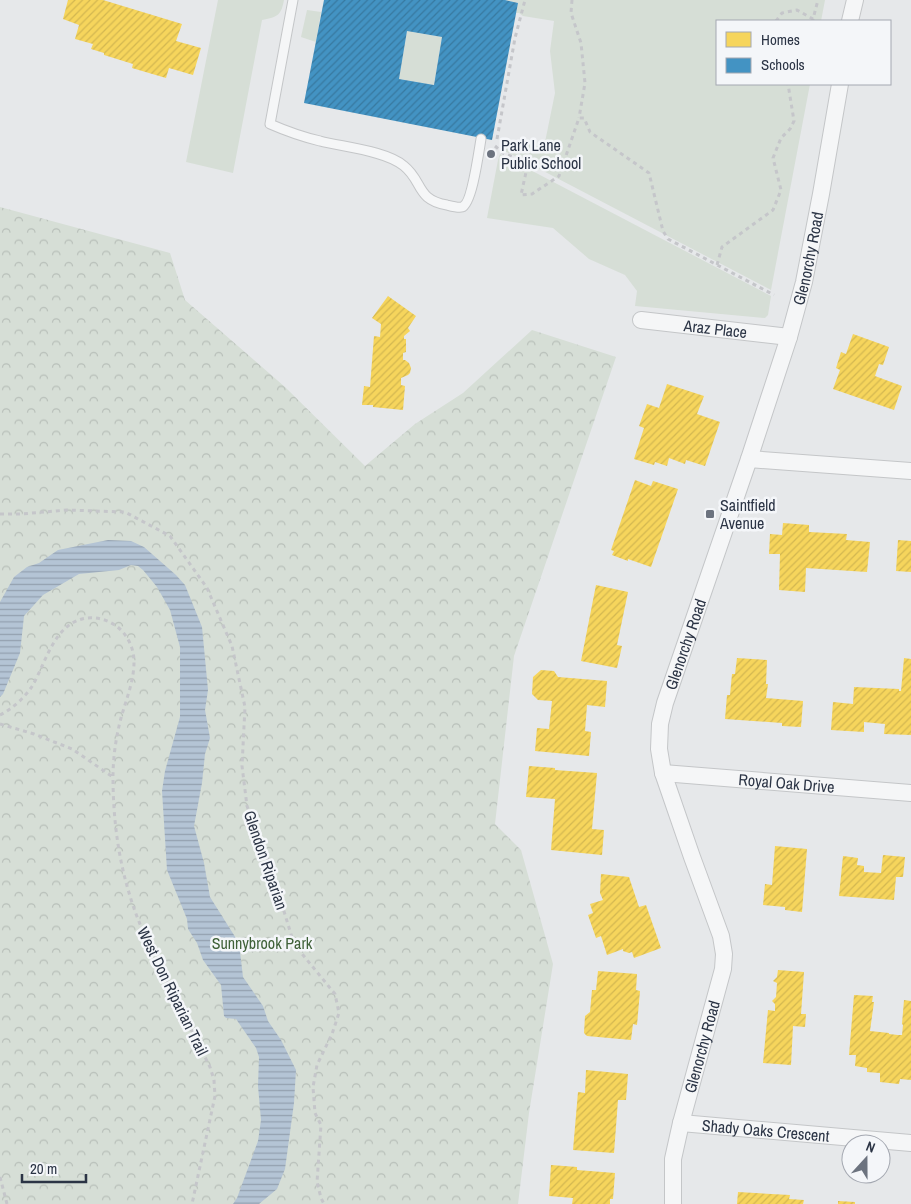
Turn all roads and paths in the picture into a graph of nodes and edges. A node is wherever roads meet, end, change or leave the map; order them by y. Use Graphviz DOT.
graph roads {
  1 [pos="293,0"];
  2 [pos="525,0"];
  3 [pos="572,0"];
  4 [pos="818,0"];
  5 [pos="855,0"];
  6 [pos="777,20"];
  7 [pos="813,20"];
  8 [pos="850,20"];
  9 [pos="788,85"];
  10 [pos="840,85"];
  11 [pos="579,118"];
  12 [pos="481,138"];
  13 [pos="495,146"];
  14 [pos="717,264"];
  15 [pos="774,294"];
  16 [pos="641,320"];
  17 [pos="789,337"];
  18 [pos="749,459"];
  19 [pos="911,471"];
  20 [pos="0,514"];
  21 [pos="0,715"];
  22 [pos="0,724"];
  23 [pos="663,773"];
  24 [pos="113,777"];
  25 [pos="911,793"];
  26 [pos="681,1123"];
  27 [pos="911,1142"];
  28 [pos="0,1177"];
  29 [pos="7,1204"];
  30 [pos="192,1204"];
  31 [pos="324,1204"];
  32 [pos="674,1204"];
  1 -- 12 [label="lane"];
  2 -- 13 [label="path"];
  3 -- 11 [label="path"];
  4 -- 7 [label="path"];
  5 -- 8 [label="street"];
  6 -- 7 [label="path"];
  9 -- 14 [label="path"];
  10 -- 17 [label="street, Glenorchy Road"];
  11 -- 13 [label="path"];
  11 -- 14 [label="path"];
  12 -- 13 [label="path"];
  14 -- 15 [label="path"];
  16 -- 17 [label="street, Araz Place"];
  17 -- 18 [label="street, Glenorchy Road"];
  18 -- 19 [label="street"];
  18 -- 23 [label="street, Glenorchy Road"];
  20 -- 31 [label="path, Glendon Riparian"];
  21 -- 24 [label="path, West Don Riparian Trail"];
  22 -- 24 [label="path"];
  23 -- 25 [label="street, Royal Oak Drive"];
  23 -- 26 [label="street, Glenorchy Road"];
  24 -- 30 [label="path, West Don Riparian Trail"];
  26 -- 27 [label="street, Shady Oaks Crescent"];
  26 -- 32 [label="street, Glenorchy Road"];
  28 -- 29 [label="path"];
}
